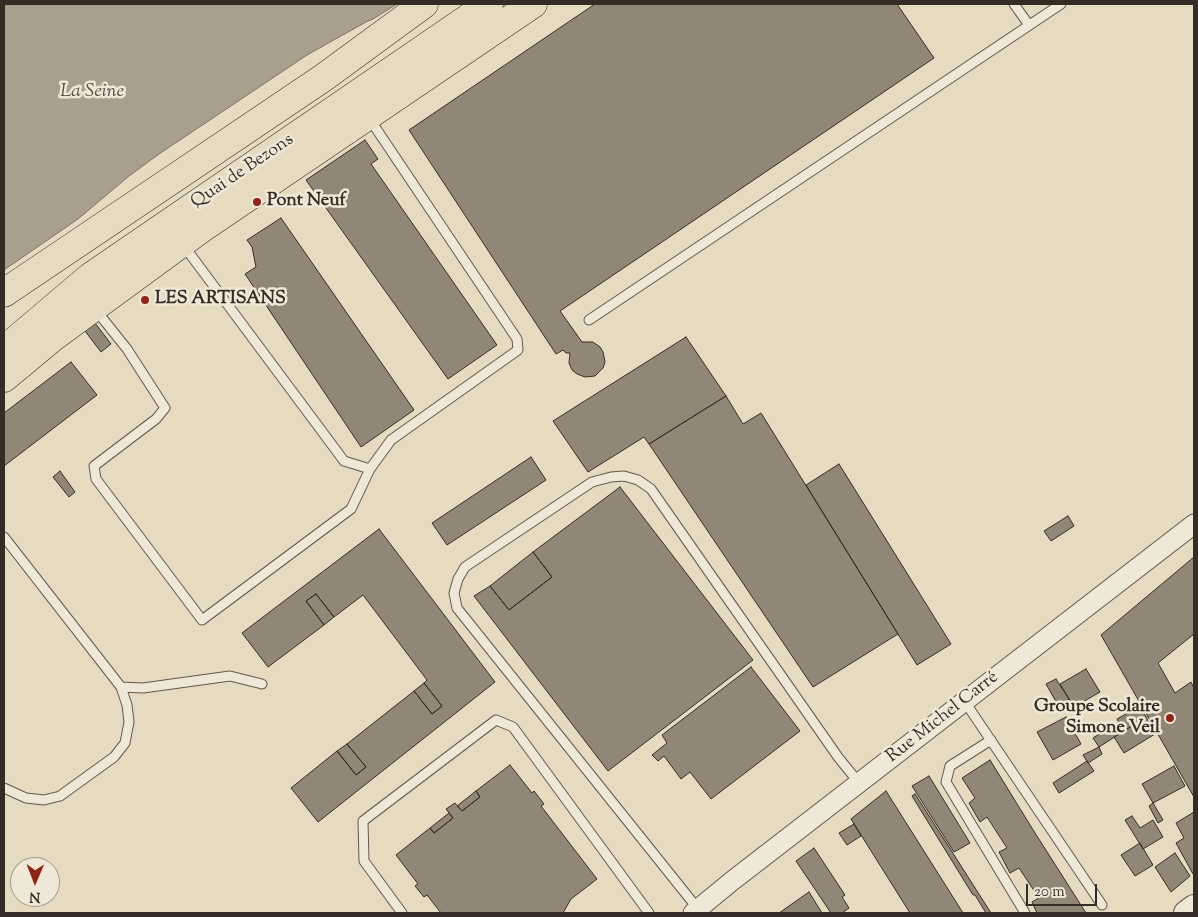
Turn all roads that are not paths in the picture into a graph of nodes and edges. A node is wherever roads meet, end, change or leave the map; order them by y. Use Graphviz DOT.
graph roads {
  1 [pos="424,4"];
  2 [pos="489,4"];
  3 [pos="533,4"];
  4 [pos="1014,4"];
  5 [pos="1061,4"];
  6 [pos="1029,25"];
  7 [pos="368,116"];
  8 [pos="182,243"];
  9 [pos="4,292"];
  10 [pos="93,307"];
  11 [pos="589,320"];
  12 [pos="4,350"];
  13 [pos="4,378"];
  14 [pos="370,469"];
  15 [pos="1194,524"];
  16 [pos="4,537"];
  17 [pos="262,684"];
  18 [pos="121,687"];
  19 [pos="965,702"];
  20 [pos="991,740"];
  21 [pos="859,783"];
  22 [pos="4,788"];
  23 [pos="1102,905"];
  24 [pos="1194,907"];
  25 [pos="696,911"];
  26 [pos="402,913"];
  27 [pos="649,913"];
  28 [pos="1026,913"];
  29 [pos="1186,913"];
  1 -- 9 [label="main road, Quai de Bezons"];
  2 -- 12 [label="main road, Quai de Bezons"];
  3 -- 7 [label="main road"];
  4 -- 6 [label="lane"];
  5 -- 6 [label="lane"];
  6 -- 11 [label="lane"];
  7 -- 8 [label="main road"];
  7 -- 14 [label="lane"];
  8 -- 10 [label="main road"];
  8 -- 14 [label="lane"];
  10 -- 13 [label="main road"];
  10 -- 14 [label="lane"];
  15 -- 19 [label="street, Rue Michel Carré"];
  16 -- 18 [label="lane"];
  17 -- 18 [label="lane"];
  18 -- 22 [label="lane"];
  19 -- 20 [label="lane"];
  19 -- 21 [label="street, Rue Michel Carré"];
  20 -- 23 [label="lane"];
  20 -- 28 [label="lane"];
  21 -- 25 [label="street, Rue Michel Carré"];
  21 -- 25 [label="lane"];
  24 -- 29 [label="street"];
  26 -- 27 [label="lane"];
}
